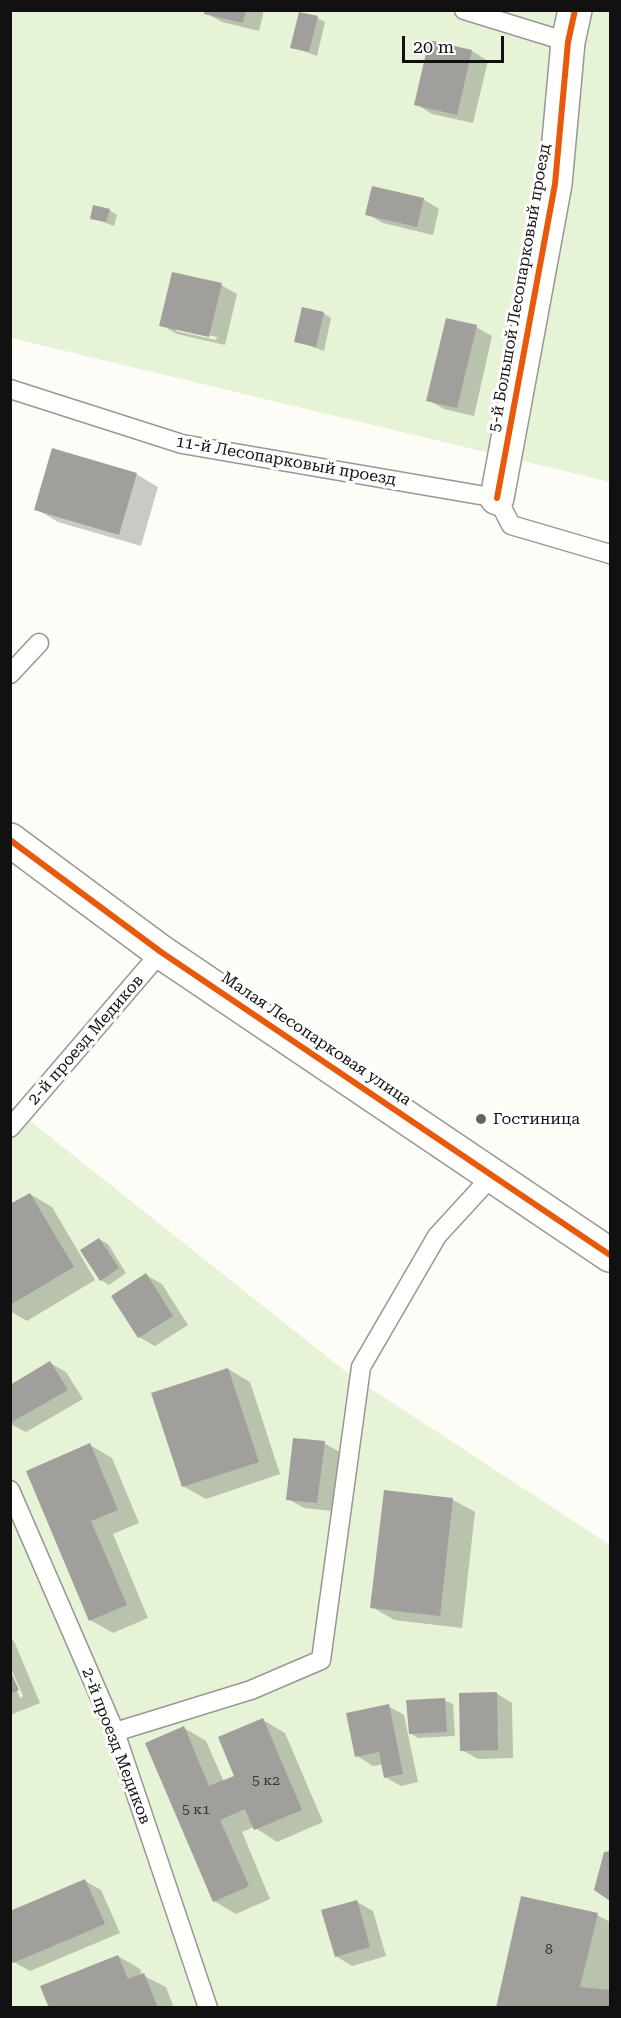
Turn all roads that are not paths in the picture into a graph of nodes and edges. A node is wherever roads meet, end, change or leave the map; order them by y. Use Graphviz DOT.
graph roads {
  1 [pos="464,10"];
  2 [pos="571,26"];
  3 [pos="10,389"];
  4 [pos="497,498"];
  5 [pos="610,554"];
  6 [pos="39,643"];
  7 [pos="10,674"];
  8 [pos="10,840"];
  9 [pos="161,952"];
  10 [pos="10,1128"];
  11 [pos="492,1176"];
  12 [pos="610,1255"];
  13 [pos="10,1490"];
  14 [pos="115,1731"];
  15 [pos="208,2007"];
  1 -- 2 [label="lane"];
  2 -- 4 [label="street, 5-й Большой Лесопарковый проезд"];
  3 -- 4 [label="lane, 11-й Лесопарковый проезд"];
  4 -- 5 [label="lane"];
  6 -- 7 [label="lane"];
  8 -- 9 [label="street, Малая Лесопарковая улица"];
  9 -- 10 [label="lane, 2-й проезд Медиков"];
  9 -- 11 [label="street, Малая Лесопарковая улица"];
  11 -- 12 [label="street, Малая Лесопарковая улица"];
  11 -- 14 [label="lane"];
  13 -- 14 [label="lane, 2-й проезд Медиков"];
  14 -- 15 [label="lane, 2-й проезд Медиков"];
}
